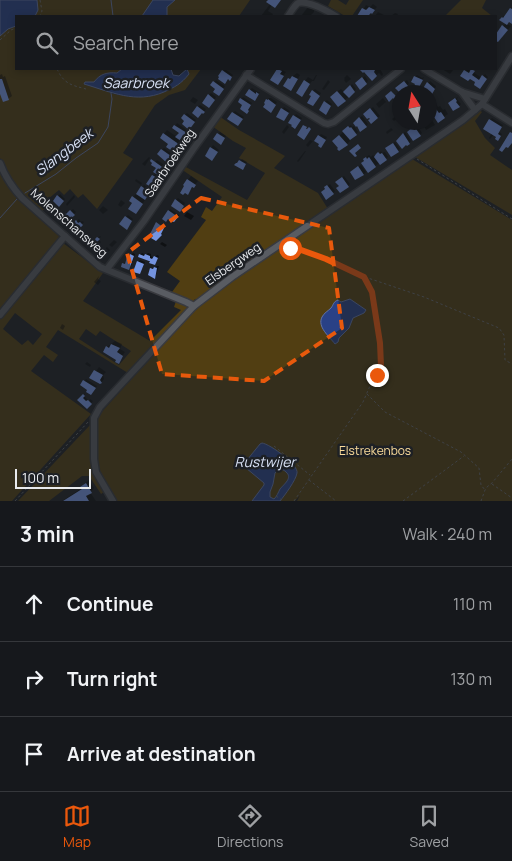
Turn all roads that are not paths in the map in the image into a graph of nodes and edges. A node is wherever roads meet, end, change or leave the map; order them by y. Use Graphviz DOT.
graph roads {
  1 [pos="289,15"];
  2 [pos="334,15"];
  3 [pos="512,56"];
  4 [pos="250,70"];
  5 [pos="400,70"];
  6 [pos="426,70"];
  7 [pos="246,75"];
  8 [pos="462,92"];
  9 [pos="483,101"];
  10 [pos="475,110"];
  11 [pos="512,123"];
  12 [pos="0,163"];
  13 [pos="65,236"];
  14 [pos="106,269"];
  15 [pos="194,306"];
  16 [pos="0,315"];
  17 [pos="113,501"];
  1 -- 2 [label="street"];
  3 -- 9 [label="street, Elsbergweg"];
  4 -- 7 [label="street, Saarbroekweg"];
  5 -- 7 [label="street"];
  6 -- 8 [label="street"];
  7 -- 14 [label="street, Saarbroekweg"];
  8 -- 9 [label="street"];
  8 -- 10 [label="street"];
  9 -- 10 [label="street, Elsbergweg"];
  9 -- 11 [label="street"];
  10 -- 15 [label="street, Elsbergweg"];
  12 -- 13 [label="street, Molenschansweg"];
  13 -- 14 [label="street, Molenschansweg"];
  13 -- 16 [label="street"];
  14 -- 15 [label="street, Molenschansweg"];
  15 -- 17 [label="street, Elsbergweg"];
}
